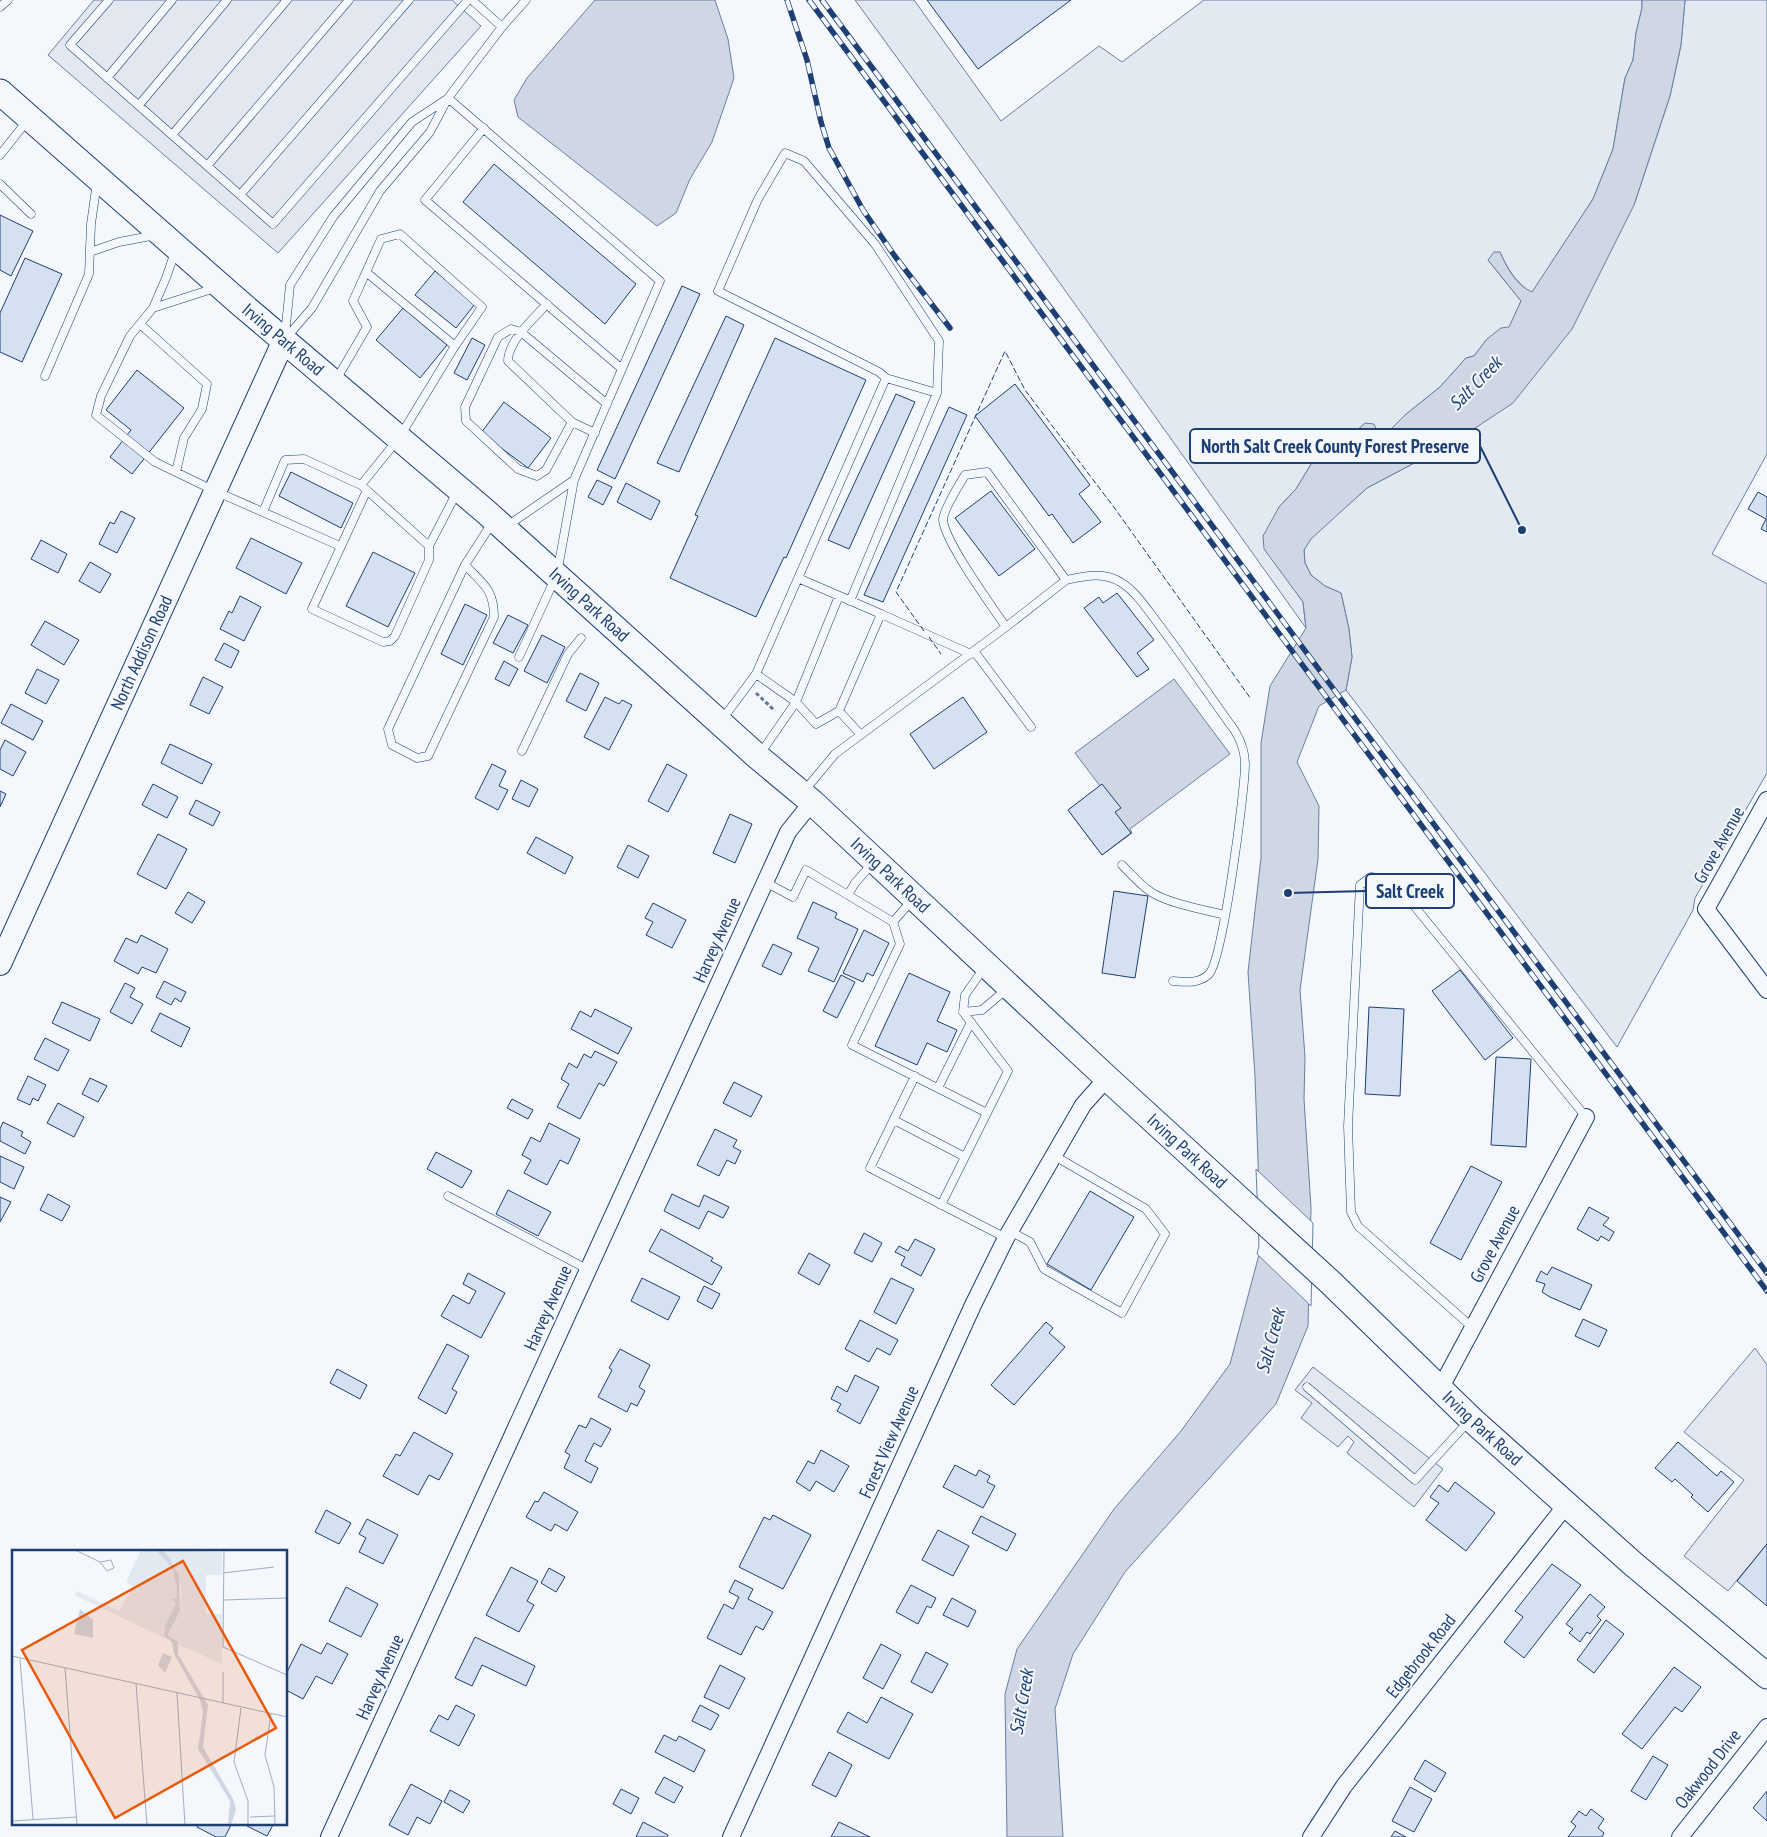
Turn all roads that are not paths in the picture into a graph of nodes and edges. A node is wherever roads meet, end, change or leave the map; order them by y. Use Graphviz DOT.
graph roads {
  1 [pos="8,0"];
  2 [pos="109,0"];
  3 [pos="172,0"];
  4 [pos="227,0"];
  5 [pos="286,0"];
  6 [pos="349,0"];
  7 [pos="409,0"];
  8 [pos="468,0"];
  9 [pos="472,0"];
  10 [pos="526,0"];
  11 [pos="0,7"];
  12 [pos="502,26"];
  13 [pos="107,78"];
  14 [pos="0,92"];
  15 [pos="448,98"];
  16 [pos="138,105"];
  17 [pos="30,118"];
  18 [pos="484,128"];
  19 [pos="172,135"];
  20 [pos="0,155"];
  21 [pos="207,166"];
  22 [pos="98,178"];
  23 [pos="0,184"];
  24 [pos="240,195"];
  25 [pos="31,214"];
  26 [pos="168,241"];
  27 [pos="90,252"];
  28 [pos="366,272"];
  29 [pos="221,287"];
  30 [pos="546,304"];
  31 [pos="153,308"];
  32 [pos="140,324"];
  33 [pos="521,332"];
  34 [pos="284,340"];
  35 [pos="455,346"];
  36 [pos="622,369"];
  37 [pos="45,376"];
  38 [pos="886,378"];
  39 [pos="335,382"];
  40 [pos="936,393"];
  41 [pos="607,404"];
  42 [pos="572,422"];
  43 [pos="594,433"];
  44 [pos="399,438"];
  45 [pos="176,472"];
  46 [pos="574,480"];
  47 [pos="364,488"];
  48 [pos="459,488"];
  49 [pos="215,491"];
  50 [pos="263,512"];
  51 [pos="500,524"];
  52 [pos="340,546"];
  53 [pos="429,546"];
  54 [pos="465,565"];
  55 [pos="557,574"];
  56 [pos="798,578"];
  57 [pos="1066,580"];
  58 [pos="839,596"];
  59 [pos="850,601"];
  60 [pos="881,614"];
  61 [pos="1006,627"];
  62 [pos="581,638"];
  63 [pos="972,653"];
  64 [pos="519,657"];
  65 [pos="756,674"];
  66 [pos="796,702"];
  67 [pos="839,711"];
  68 [pos="720,722"];
  69 [pos="1031,727"];
  70 [pos="861,735"];
  71 [pos="522,751"];
  72 [pos="758,757"];
  73 [pos="807,798"];
  74 [pos="1767,800"];
  75 [pos="875,860"];
  76 [pos="1122,865"];
  77 [pos="765,882"];
  78 [pos="848,895"];
  79 [pos="915,898"];
  80 [pos="1225,915"];
  81 [pos="893,922"];
  82 [pos="0,964"];
  83 [pos="986,964"];
  84 [pos="1173,981"];
  85 [pos="1010,986"];
  86 [pos="1767,990"];
  87 [pos="963,1012"];
  88 [pos="971,1022"];
  89 [pos="915,1076"];
  90 [pos="1107,1078"];
  91 [pos="938,1088"];
  92 [pos="987,1113"];
  93 [pos="1586,1117"];
  94 [pos="894,1120"];
  95 [pos="1053,1155"];
  96 [pos="965,1157"];
  97 [pos="448,1196"];
  98 [pos="941,1205"];
  99 [pos="1008,1234"];
  100 [pos="587,1269"];
  101 [pos="1473,1328"];
  102 [pos="1307,1387"];
  103 [pos="1440,1389"];
  104 [pos="1471,1419"];
  105 [pos="1567,1504"];
  106 [pos="1767,1676"];
  107 [pos="1767,1727"];
  108 [pos="329,1837"];
  109 [pos="732,1837"];
  110 [pos="1311,1837"];
  111 [pos="1680,1837"];
  1 -- 11 [label="lane"];
  2 -- 13 [label="lane"];
  3 -- 13 [label="lane"];
  4 -- 16 [label="lane"];
  5 -- 19 [label="lane"];
  6 -- 21 [label="lane"];
  7 -- 24 [label="lane"];
  8 -- 24 [label="lane"];
  9 -- 12 [label="lane"];
  10 -- 12 [label="lane"];
  12 -- 15 [label="lane"];
  13 -- 16 [label="lane"];
  14 -- 17 [label="main road, Irving Park Road"];
  15 -- 18 [label="lane"];
  15 -- 34 [label="lane"];
  15 -- 34 [label="lane"];
  16 -- 19 [label="lane"];
  17 -- 20 [label="lane"];
  17 -- 22 [label="main road, Irving Park Road"];
  18 -- 30 [label="lane"];
  18 -- 36 [label="lane"];
  19 -- 21 [label="lane"];
  21 -- 24 [label="lane"];
  22 -- 26 [label="main road, Irving Park Road"];
  22 -- 27 [label="lane"];
  23 -- 25 [label="lane"];
  26 -- 27 [label="lane"];
  26 -- 29 [label="main road, Irving Park Road"];
  26 -- 31 [label="lane"];
  27 -- 37 [label="lane"];
  28 -- 35 [label="lane"];
  28 -- 35 [label="lane"];
  28 -- 39 [label="lane"];
  29 -- 31 [label="lane"];
  29 -- 34 [label="main road, Irving Park Road"];
  30 -- 33 [label="lane"];
  30 -- 36 [label="lane"];
  31 -- 32 [label="lane"];
  32 -- 45 [label="lane"];
  32 -- 45 [label="lane"];
  33 -- 41 [label="lane"];
  33 -- 42 [label="lane"];
  33 -- 42 [label="lane"];
  34 -- 39 [label="main road, Irving Park Road"];
  34 -- 49 [label="street, North Addison Road"];
  35 -- 44 [label="lane"];
  36 -- 41 [label="lane"];
  38 -- 40 [label="lane"];
  38 -- 40 [label="lane"];
  38 -- 56 [label="lane"];
  39 -- 44 [label="main road, Irving Park Road"];
  40 -- 59 [label="lane"];
  41 -- 43 [label="lane"];
  42 -- 43 [label="lane"];
  43 -- 46 [label="lane"];
  44 -- 47 [label="lane"];
  44 -- 48 [label="main road, Irving Park Road"];
  45 -- 49 [label="lane"];
  46 -- 51 [label="lane"];
  46 -- 55 [label="lane"];
  47 -- 50 [label="lane"];
  47 -- 52 [label="lane"];
  47 -- 53 [label="lane"];
  48 -- 51 [label="main road, Irving Park Road"];
  48 -- 53 [label="lane"];
  49 -- 50 [label="lane"];
  49 -- 82 [label="street, North Addison Road"];
  50 -- 52 [label="lane"];
  51 -- 54 [label="lane"];
  51 -- 55 [label="main road, Irving Park Road"];
  52 -- 53 [label="lane"];
  54 -- 54 [label="lane"];
  55 -- 64 [label="lane"];
  55 -- 68 [label="main road, Irving Park Road"];
  56 -- 58 [label="lane"];
  56 -- 65 [label="lane"];
  57 -- 61 [label="lane"];
  57 -- 61 [label="lane"];
  57 -- 80 [label="lane"];
  58 -- 59 [label="lane"];
  58 -- 66 [label="lane"];
  59 -- 60 [label="lane"];
  60 -- 63 [label="lane"];
  60 -- 67 [label="lane"];
  61 -- 63 [label="lane"];
  62 -- 71 [label="lane"];
  63 -- 69 [label="lane"];
  63 -- 70 [label="lane"];
  65 -- 66 [label="lane"];
  65 -- 68 [label="lane"];
  66 -- 67 [label="lane"];
  66 -- 72 [label="lane"];
  67 -- 70 [label="lane"];
  68 -- 72 [label="main road, Irving Park Road"];
  70 -- 73 [label="lane"];
  72 -- 73 [label="main road, Irving Park Road"];
  73 -- 75 [label="main road, Irving Park Road"];
  73 -- 77 [label="street, Harvey Avenue"];
  74 -- 86 [label="street, Grove Avenue"];
  75 -- 78 [label="lane"];
  75 -- 79 [label="main road, Irving Park Road"];
  76 -- 80 [label="lane"];
  77 -- 78 [label="lane"];
  77 -- 100 [label="street, Harvey Avenue"];
  78 -- 81 [label="lane"];
  79 -- 81 [label="lane"];
  79 -- 83 [label="main road, Irving Park Road"];
  80 -- 84 [label="lane"];
  81 -- 89 [label="lane"];
  83 -- 85 [label="main road, Irving Park Road"];
  83 -- 87 [label="lane"];
  85 -- 87 [label="lane"];
  85 -- 90 [label="main road, Irving Park Road"];
  87 -- 88 [label="lane"];
  88 -- 91 [label="lane"];
  88 -- 92 [label="lane"];
  89 -- 91 [label="lane"];
  89 -- 94 [label="lane"];
  90 -- 95 [label="street, Forest View Avenue"];
  90 -- 103 [label="main road, Irving Park Road"];
  91 -- 92 [label="lane"];
  92 -- 96 [label="lane"];
  93 -- 101 [label="street, Grove Avenue"];
  93 -- 101 [label="lane"];
  94 -- 96 [label="lane"];
  94 -- 98 [label="lane"];
  95 -- 99 [label="street, Forest View Avenue"];
  95 -- 99 [label="lane"];
  96 -- 98 [label="lane"];
  97 -- 100 [label="lane"];
  98 -- 99 [label="lane"];
  99 -- 109 [label="street, Forest View Avenue"];
  100 -- 108 [label="street, Harvey Avenue"];
  101 -- 103 [label="street, Grove Avenue"];
  102 -- 104 [label="lane"];
  103 -- 104 [label="main road, Irving Park Road"];
  104 -- 105 [label="main road, Irving Park Road"];
  105 -- 106 [label="main road, Irving Park Road"];
  105 -- 110 [label="street, Edgebrook Road"];
  107 -- 111 [label="street, Oakwood Drive"];
}
